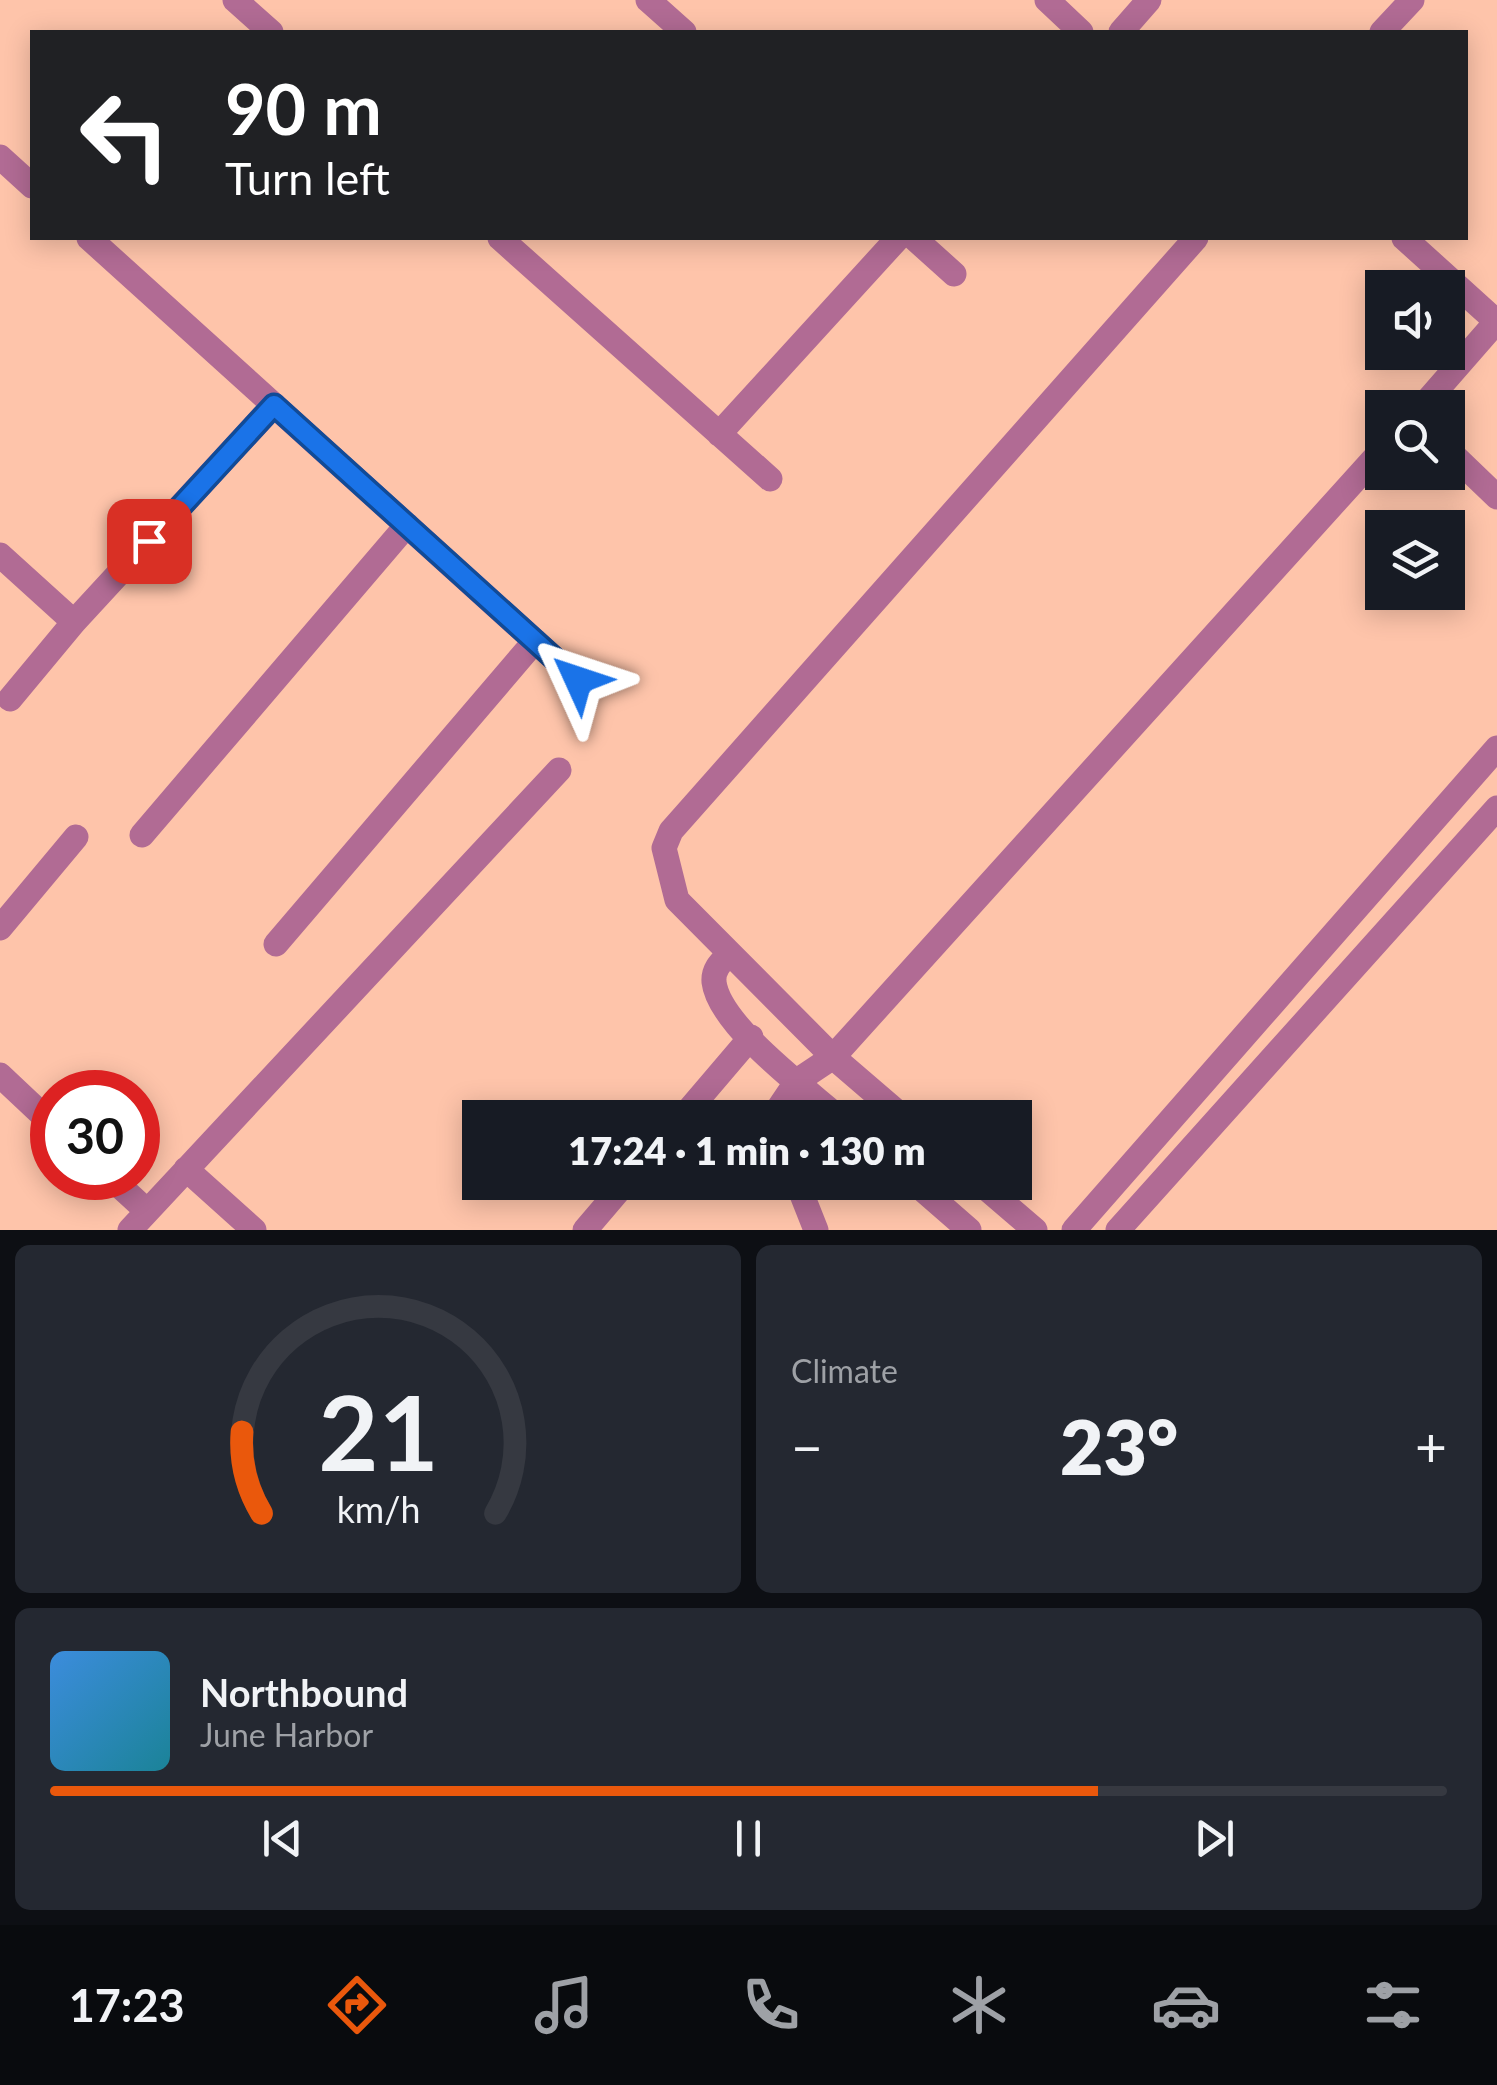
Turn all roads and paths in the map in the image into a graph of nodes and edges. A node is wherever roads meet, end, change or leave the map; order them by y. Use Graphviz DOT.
graph roads {
  1 [pos="235,0"];
  2 [pos="648,0"];
  3 [pos="1047,0"];
  4 [pos="1149,0"];
  5 [pos="1412,0"];
  6 [pos="269,30"];
  7 [pos="682,30"];
  8 [pos="1079,30"];
  9 [pos="1123,30"];
  10 [pos="1384,30"];
  11 [pos="0,157"];
  12 [pos="30,184"];
  13 [pos="91,240"];
  14 [pos="502,240"];
  15 [pos="896,240"];
  16 [pos="916,240"];
  17 [pos="1194,240"];
  18 [pos="1406,240"];
  19 [pos="954,274"];
  20 [pos="1497,322"];
  21 [pos="1437,390"];
  22 [pos="274,405"];
  23 [pos="719,434"];
  24 [pos="1465,467"];
  25 [pos="1365,469"];
  26 [pos="770,479"];
  27 [pos="1497,498"];
  28 [pos="407,525"];
  29 [pos="0,555"];
  30 [pos="74,622"];
  31 [pos="534,641"];
  32 [pos="578,680"];
  33 [pos="10,699"];
  34 [pos="1497,748"];
  35 [pos="560,770"];
  36 [pos="1497,808"];
  37 [pos="142,834"];
  38 [pos="76,836"];
  39 [pos="0,928"];
  40 [pos="276,944"];
  41 [pos="728,955"];
  42 [pos="751,1037"];
  43 [pos="833,1057"];
  44 [pos="0,1075"];
  45 [pos="797,1081"];
  46 [pos="697,1100"];
  47 [pos="784,1100"];
  48 [pos="819,1100"];
  49 [pos="883,1100"];
  50 [pos="30,1103"];
  51 [pos="186,1169"];
  52 [pos="611,1200"];
  53 [pos="804,1200"];
  54 [pos="935,1200"];
  55 [pos="1000,1200"];
  56 [pos="138,1220"];
  57 [pos="254,1230"];
  58 [pos="585,1230"];
  59 [pos="816,1230"];
  60 [pos="969,1230"];
  61 [pos="1035,1230"];
  62 [pos="1074,1230"];
  63 [pos="1118,1230"];
  1 -- 6 [label="street"];
  2 -- 7 [label="street"];
  3 -- 8 [label="street"];
  4 -- 9 [label="street"];
  5 -- 10 [label="street"];
  11 -- 12 [label="street"];
  13 -- 22 [label="street"];
  14 -- 23 [label="street"];
  15 -- 23 [label="street"];
  16 -- 19 [label="street"];
  17 -- 41 [label="street"];
  18 -- 20 [label="street"];
  20 -- 21 [label="street"];
  22 -- 28 [label="street"];
  22 -- 30 [label="street"];
  23 -- 26 [label="street"];
  24 -- 27 [label="street"];
  25 -- 43 [label="street"];
  28 -- 31 [label="street"];
  28 -- 37 [label="street"];
  29 -- 30 [label="street"];
  30 -- 33 [label="street"];
  31 -- 32 [label="street"];
  31 -- 40 [label="street"];
  34 -- 62 [label="street"];
  35 -- 51 [label="street"];
  36 -- 63 [label="street"];
  38 -- 39 [label="street"];
  41 -- 42 [label="street"];
  41 -- 43 [label="street"];
  42 -- 45 [label="street"];
  42 -- 46 [label="street"];
  43 -- 45 [label="street"];
  43 -- 49 [label="street"];
  44 -- 50 [label="street"];
  45 -- 47 [label="street"];
  45 -- 48 [label="street"];
  51 -- 56 [label="street"];
  51 -- 57 [label="street"];
  52 -- 58 [label="street"];
  53 -- 59 [label="street"];
  54 -- 60 [label="street"];
  55 -- 61 [label="street"];
}
